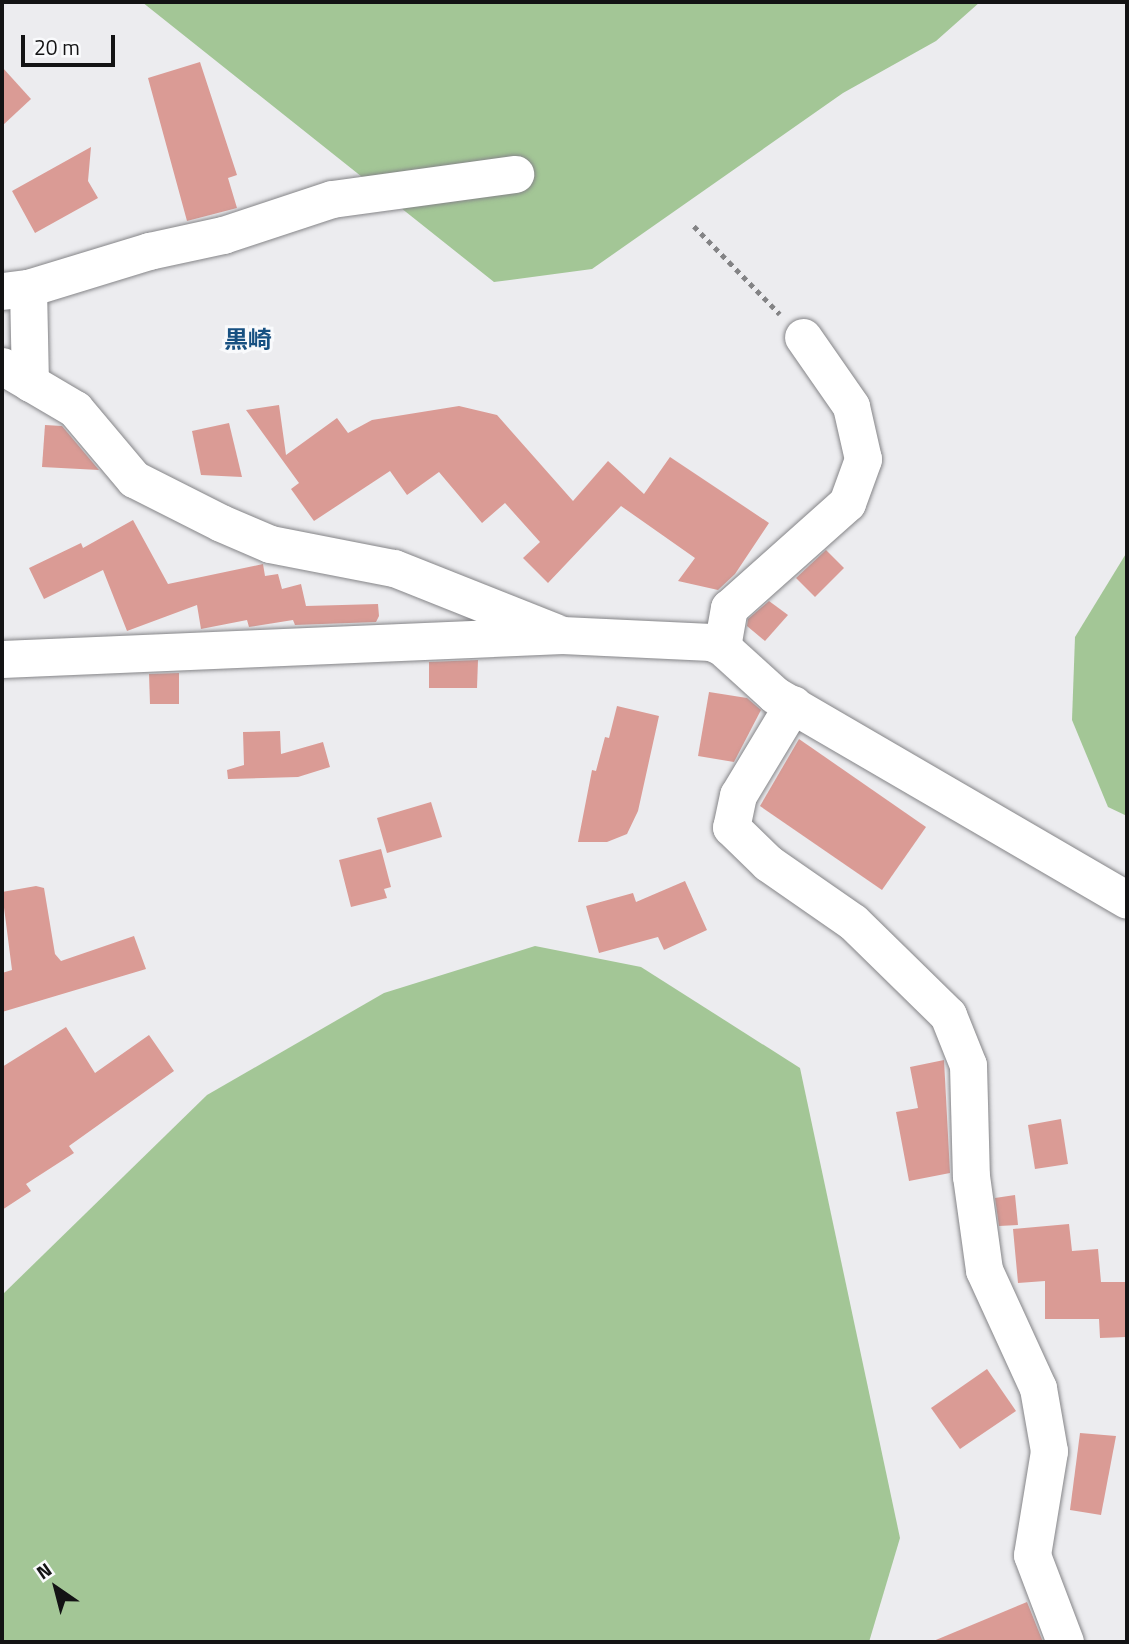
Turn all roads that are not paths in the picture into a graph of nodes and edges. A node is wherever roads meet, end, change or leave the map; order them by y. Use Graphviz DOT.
graph roads {
  1 [pos="514,174"];
  2 [pos="15,290"];
  3 [pos="803,337"];
  4 [pos="16,374"];
  5 [pos="562,635"];
  6 [pos="722,647"];
  7 [pos="2,659"];
  8 [pos="793,704"];
  9 [pos="1127,900"];
  10 [pos="1065,1642"];
  1 -- 2 [label="street"];
  2 -- 4 [label="street"];
  3 -- 6 [label="street"];
  4 -- 5 [label="street"];
  5 -- 6 [label="street"];
  5 -- 7 [label="street"];
  6 -- 8 [label="street"];
  8 -- 9 [label="street"];
  8 -- 10 [label="street"];
}
